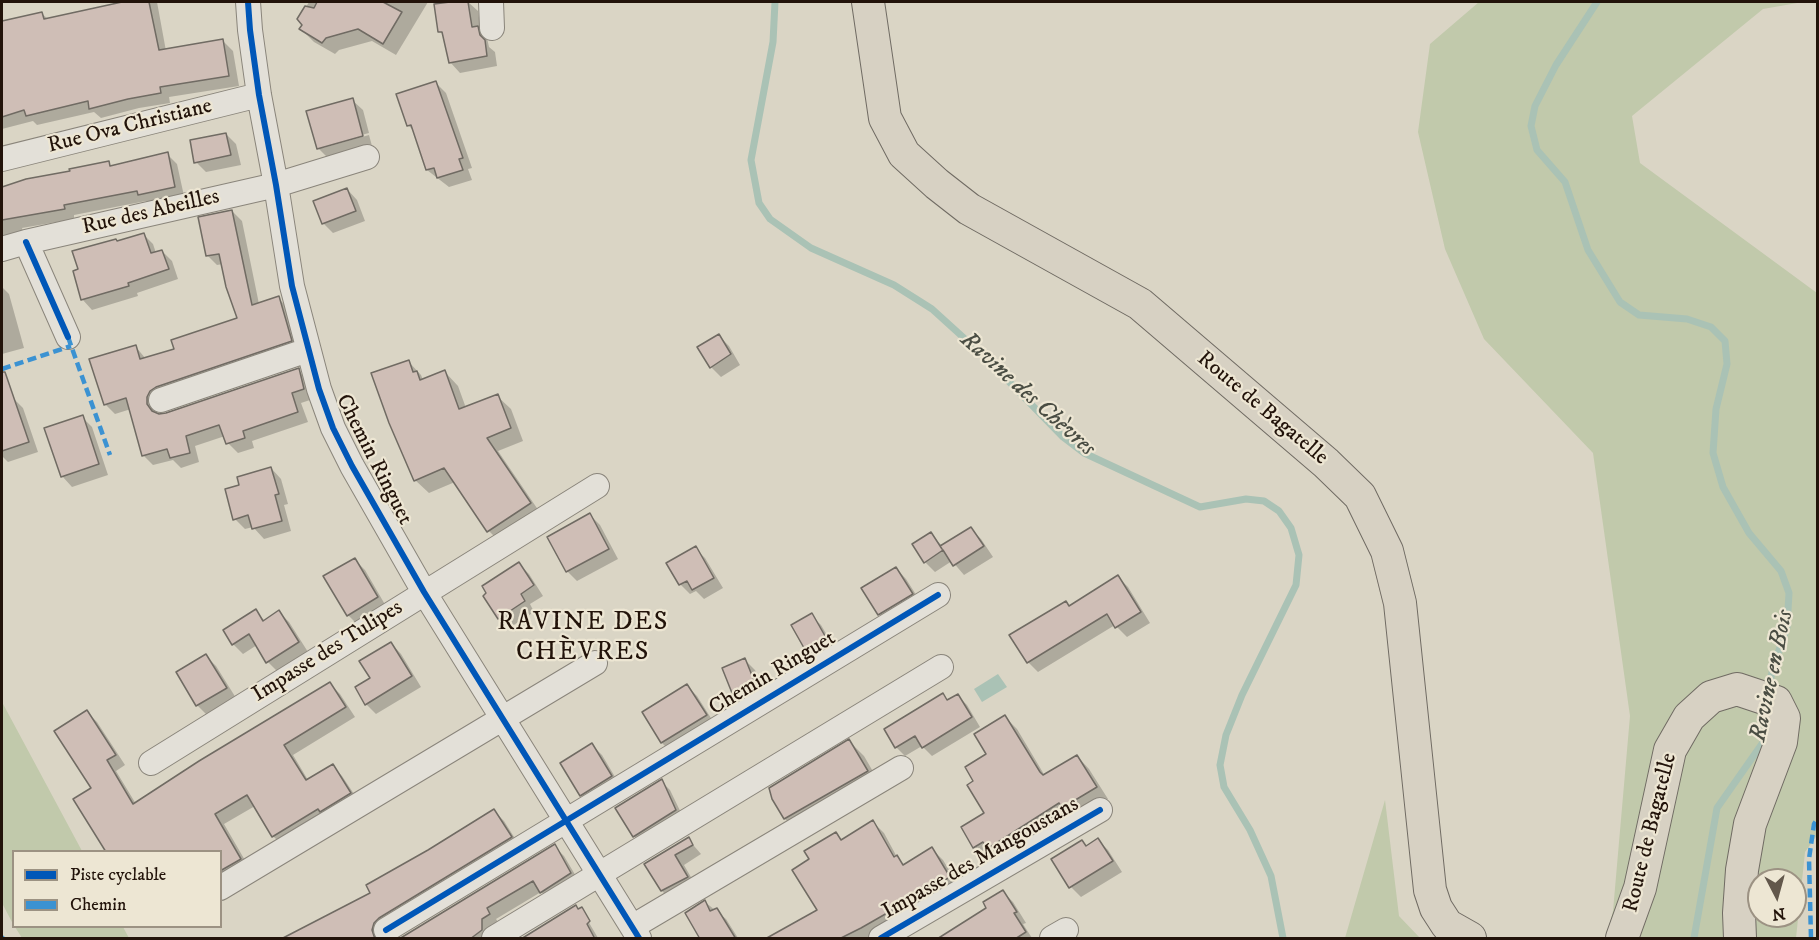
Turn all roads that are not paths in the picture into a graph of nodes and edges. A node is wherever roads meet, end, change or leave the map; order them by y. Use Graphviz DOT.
graph roads {
  1 [pos="248,2"];
  2 [pos="490,2"];
  3 [pos="868,2"];
  4 [pos="492,28"];
  5 [pos="259,95"];
  6 [pos="367,157"];
  7 [pos="2,159"];
  8 [pos="276,185"];
  9 [pos="26,242"];
  10 [pos="2,249"];
  11 [pos="68,337"];
  12 [pos="308,350"];
  13 [pos="161,400"];
  14 [pos="597,486"];
  15 [pos="424,592"];
  16 [pos="938,596"];
  17 [pos="595,663"];
  18 [pos="941,667"];
  19 [pos="503,718"];
  20 [pos="151,763"];
  21 [pos="901,768"];
  22 [pos="1100,810"];
  23 [pos="566,820"];
  24 [pos="600,874"];
  25 [pos="222,887"];
  26 [pos="386,930"];
  27 [pos="634,935"];
  28 [pos="494,939"];
  29 [pos="881,939"];
  30 [pos="1470,939"];
  31 [pos="1622,939"];
  32 [pos="1740,939"];
  1 -- 5 [label="street, Chemin Ringuet"];
  2 -- 4 [label="street"];
  3 -- 30 [label="main road, Route de Bagatelle"];
  5 -- 7 [label="street, Rue Ova Christiane"];
  5 -- 8 [label="street, Chemin Ringuet"];
  6 -- 8 [label="street"];
  8 -- 9 [label="street, Rue des Abeilles"];
  8 -- 12 [label="street, Chemin Ringuet"];
  9 -- 10 [label="street, Rue des Abeilles"];
  9 -- 11 [label="street"];
  12 -- 13 [label="street"];
  12 -- 15 [label="street, Chemin Ringuet"];
  14 -- 15 [label="street, Impasse des Tulipes"];
  15 -- 19 [label="street, Chemin Ringuet"];
  15 -- 20 [label="street, Impasse des Tulipes"];
  16 -- 23 [label="street, Chemin Ringuet"];
  17 -- 19 [label="street"];
  18 -- 24 [label="street"];
  19 -- 23 [label="street, Chemin Ringuet"];
  19 -- 25 [label="street"];
  21 -- 27 [label="street, Chemin Ringuet"];
  22 -- 29 [label="street, Impasse des Mangoustans"];
  23 -- 24 [label="street, Chemin Ringuet"];
  23 -- 26 [label="street, Chemin Ringuet"];
  24 -- 27 [label="street, Chemin Ringuet"];
  24 -- 28 [label="street"];
  31 -- 32 [label="main road, Route de Bagatelle"];
}
